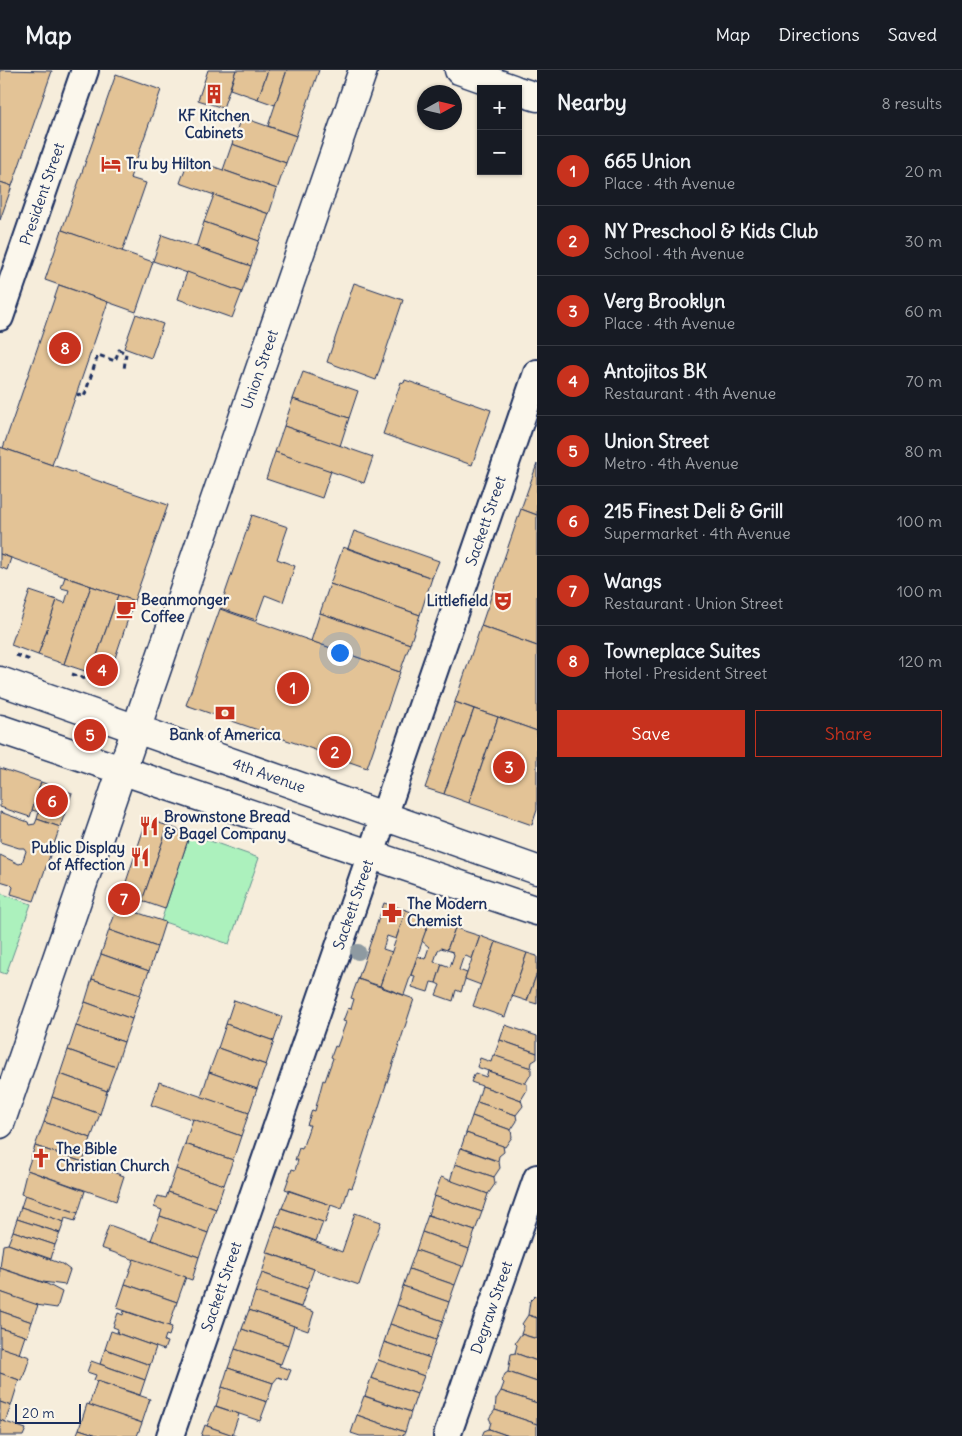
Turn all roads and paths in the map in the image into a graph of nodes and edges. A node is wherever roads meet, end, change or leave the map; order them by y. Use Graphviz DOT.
graph roads {
  1 [pos="85,70"];
  2 [pos="363,70"];
  3 [pos="459,70"];
  4 [pos="502,85"];
  5 [pos="522,92"];
  6 [pos="537,97"];
  7 [pos="0,317"];
  8 [pos="124,370"];
  9 [pos="537,373"];
  10 [pos="77,394"];
  11 [pos="16,655"];
  12 [pos="33,661"];
  13 [pos="72,674"];
  14 [pos="88,680"];
  15 [pos="0,681"];
  16 [pos="0,728"];
  17 [pos="136,729"];
  18 [pos="122,770"];
  19 [pos="384,816"];
  20 [pos="370,856"];
  21 [pos="537,870"];
  22 [pos="537,911"];
  23 [pos="0,1124"];
  24 [pos="537,1178"];
  25 [pos="170,1436"];
  26 [pos="447,1436"];
  1 -- 7 [label="street, President Street"];
  2 -- 17 [label="main road, Union Street"];
  3 -- 4 [label="main road"];
  5 -- 6 [label="main road"];
  8 -- 10 [label="path"];
  9 -- 19 [label="street, Sackett Street"];
  11 -- 12 [label="path"];
  13 -- 14 [label="path"];
  15 -- 17 [label="main road, 4th Avenue"];
  16 -- 18 [label="main road"];
  17 -- 18 [label="main road, Union Street"];
  17 -- 19 [label="main road, 4th Avenue"];
  18 -- 20 [label="main road"];
  18 -- 23 [label="main road, Union Street"];
  19 -- 20 [label="street, Sackett Street"];
  19 -- 21 [label="main road, 4th Avenue"];
  20 -- 22 [label="main road"];
  20 -- 25 [label="street, Sackett Street"];
  24 -- 26 [label="street, Degraw Street"];
}
